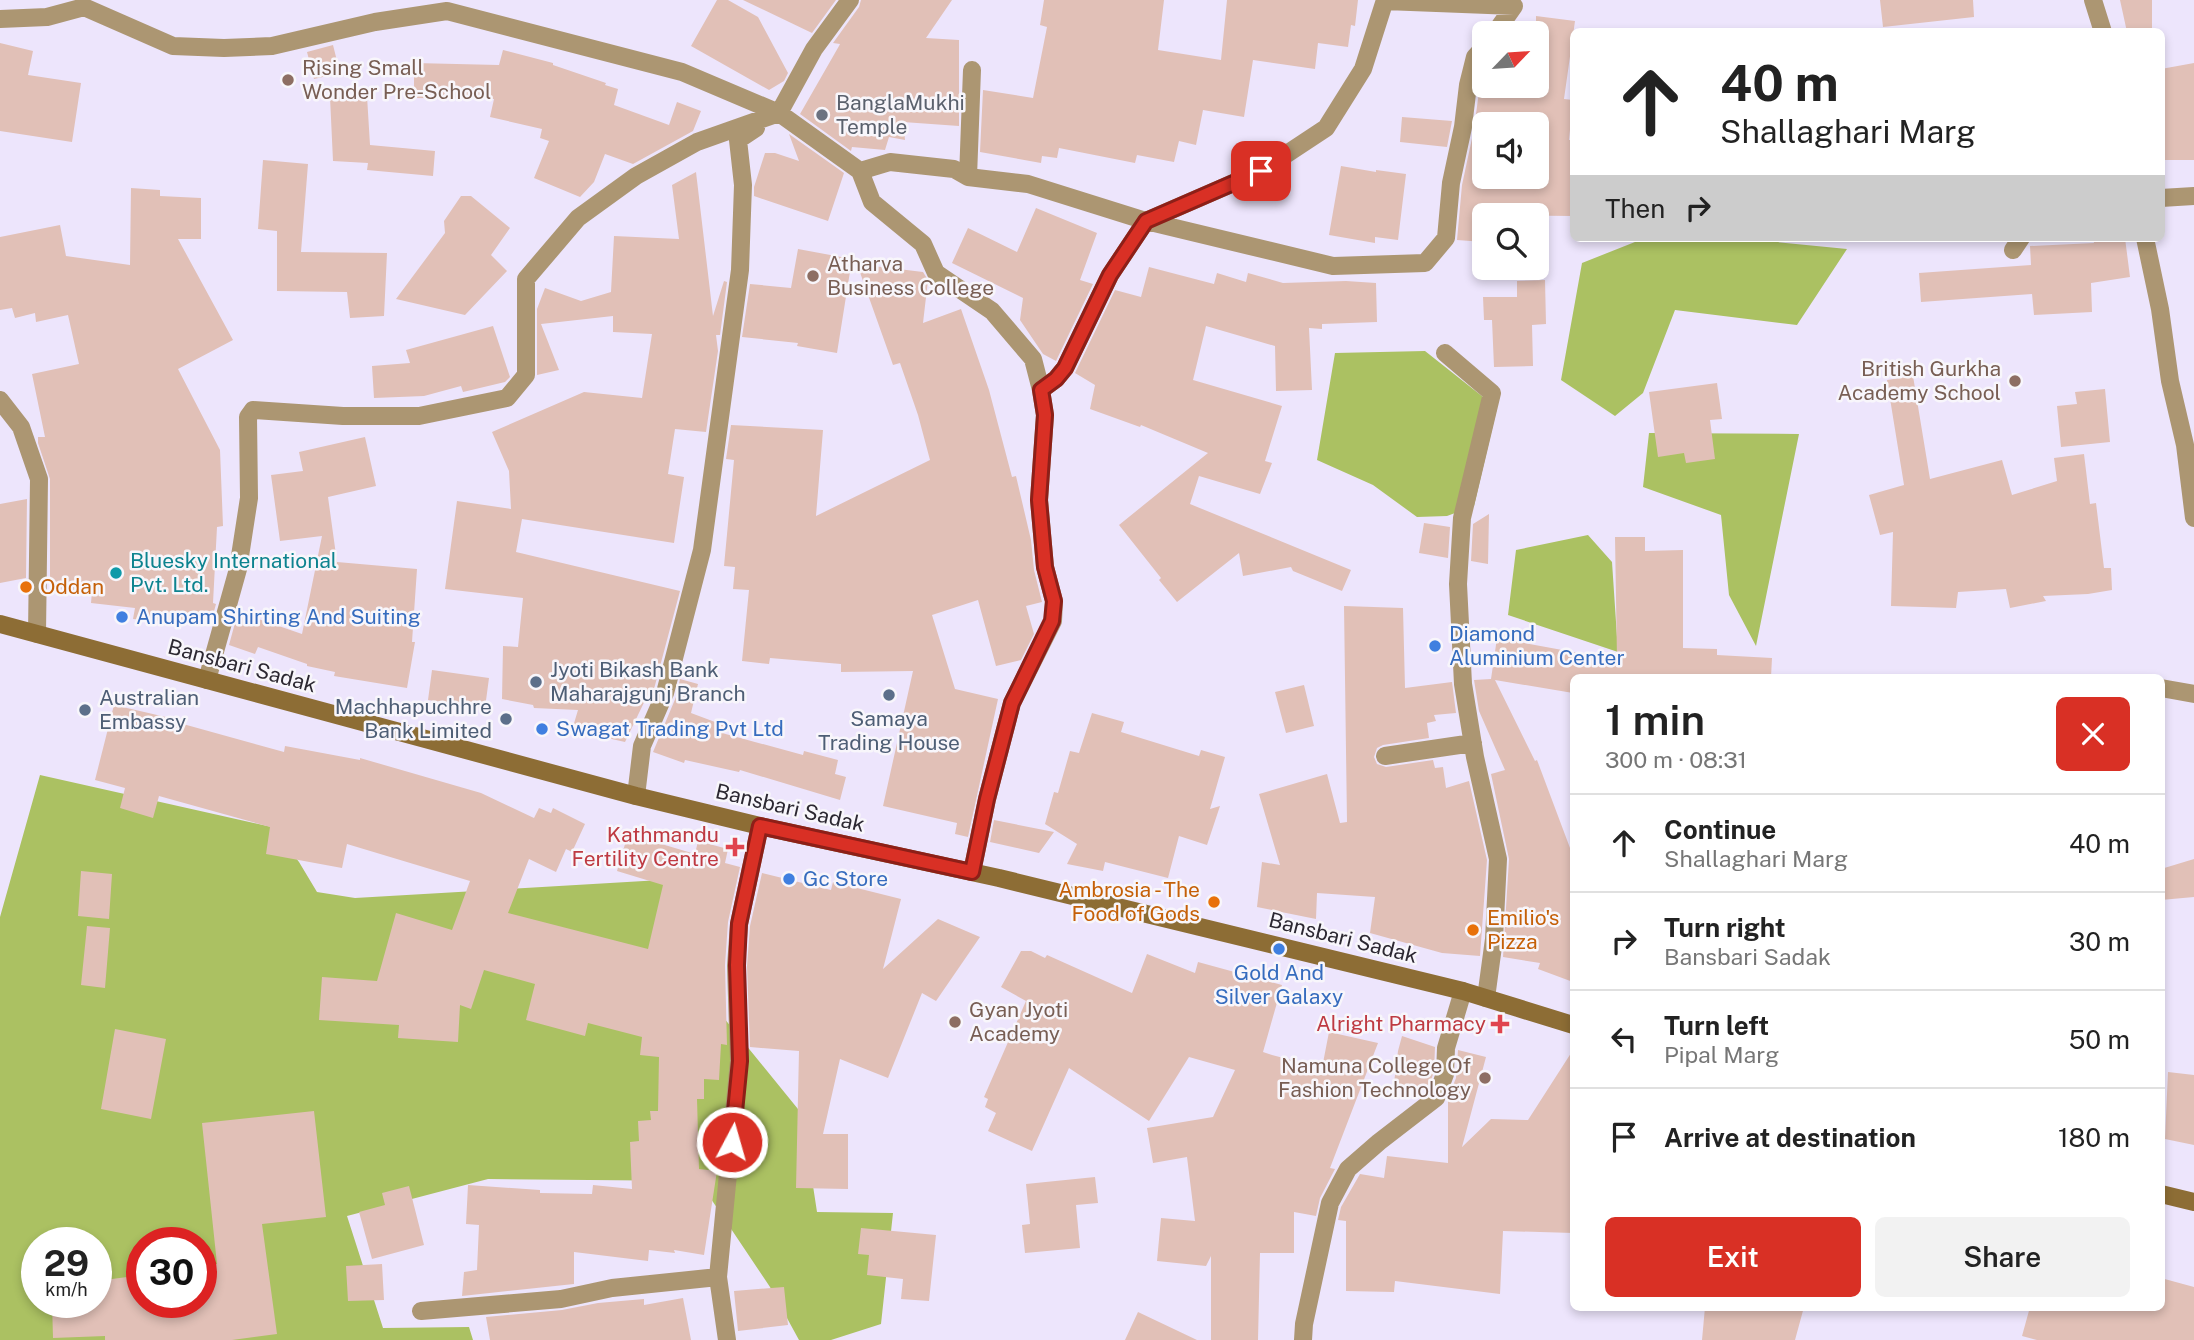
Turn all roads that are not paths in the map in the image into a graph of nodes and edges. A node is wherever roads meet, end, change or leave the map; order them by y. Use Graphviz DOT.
graph roads {
  1 [pos="850,0"];
  2 [pos="2092,0"];
  3 [pos="1385,1"];
  4 [pos="84,4"];
  5 [pos="0,19"];
  6 [pos="1503,21"];
  7 [pos="2102,28"];
  8 [pos="972,69"];
  9 [pos="1472,69"];
  10 [pos="779,113"];
  11 [pos="860,171"];
  12 [pos="968,177"];
  13 [pos="2194,196"];
  14 [pos="2165,198"];
  15 [pos="1146,221"];
  16 [pos="2147,242"];
  17 [pos="1445,353"];
  18 [pos="1041,390"];
  19 [pos="0,400"];
  20 [pos="2194,518"];
  21 [pos="0,624"];
  22 [pos="37,634"];
  23 [pos="207,680"];
  24 [pos="2165,689"];
  25 [pos="2194,694"];
  26 [pos="1473,743"];
  27 [pos="1385,757"];
  28 [pos="636,796"];
  29 [pos="760,826"];
  30 [pos="972,872"];
  31 [pos="1463,990"];
  32 [pos="1486,998"];
  33 [pos="1570,1024"];
  34 [pos="2165,1195"];
  35 [pos="2194,1202"];
  36 [pos="718,1277"];
  37 [pos="421,1311"];
  38 [pos="727,1340"];
  39 [pos="1303,1340"];
  1 -- 10 [label="street"];
  2 -- 7 [label="street"];
  3 -- 6 [label="street"];
  3 -- 15 [label="street"];
  4 -- 5 [label="street"];
  4 -- 10 [label="street"];
  8 -- 12 [label="street"];
  9 -- 15 [label="street"];
  10 -- 11 [label="street"];
  10 -- 23 [label="street"];
  10 -- 28 [label="street"];
  11 -- 12 [label="street"];
  11 -- 18 [label="street"];
  12 -- 15 [label="street"];
  13 -- 14 [label="street"];
  15 -- 18 [label="street"];
  16 -- 20 [label="street"];
  17 -- 26 [label="street"];
  18 -- 30 [label="street"];
  19 -- 22 [label="street"];
  21 -- 22 [label="main road, Bansbari Sadak"];
  22 -- 23 [label="main road, Bansbari Sadak"];
  23 -- 28 [label="main road, Bansbari Sadak"];
  24 -- 25 [label="street"];
  26 -- 27 [label="street"];
  26 -- 32 [label="street"];
  28 -- 29 [label="main road, Bansbari Sadak"];
  29 -- 30 [label="main road, Bansbari Sadak"];
  29 -- 36 [label="street"];
  30 -- 31 [label="main road, Bansbari Sadak"];
  31 -- 32 [label="main road, Bansbari Sadak"];
  31 -- 39 [label="street"];
  32 -- 33 [label="main road, Bansbari Sadak"];
  34 -- 35 [label="main road"];
  36 -- 37 [label="street"];
  36 -- 38 [label="street"];
}
